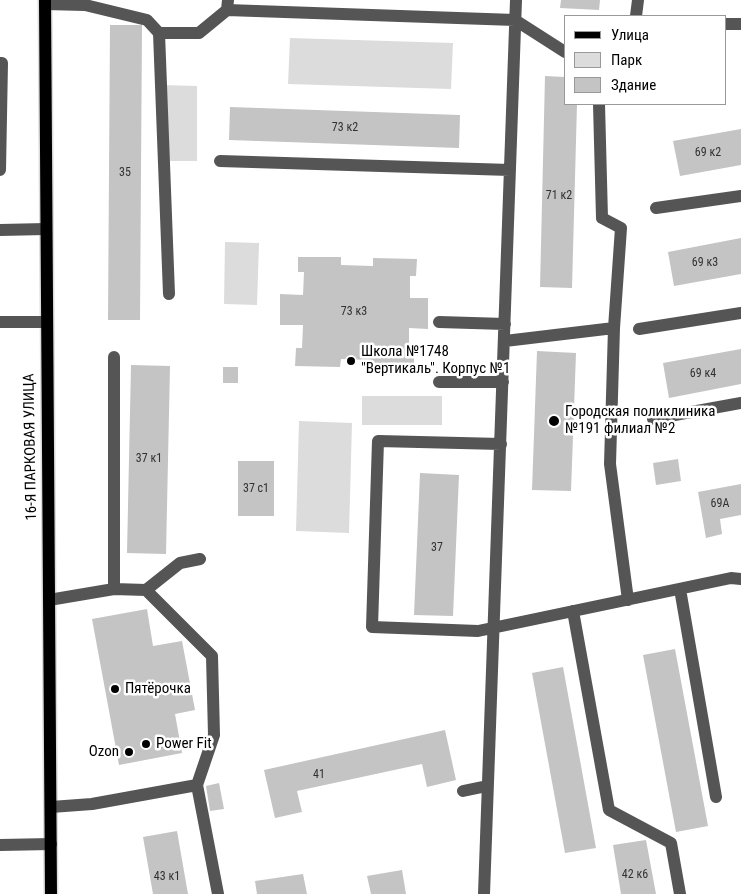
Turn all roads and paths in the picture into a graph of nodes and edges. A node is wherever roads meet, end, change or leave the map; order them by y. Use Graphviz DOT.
graph roads {
  1 [pos="516,0"];
  2 [pos="638,0"];
  3 [pos="44,2"];
  4 [pos="87,2"];
  5 [pos="228,5"];
  6 [pos="636,15"];
  7 [pos="515,20"];
  8 [pos="726,24"];
  9 [pos="741,24"];
  10 [pos="159,32"];
  11 [pos="564,51"];
  12 [pos="0,63"];
  13 [pos="599,105"];
  14 [pos="220,161"];
  15 [pos="0,170"];
  16 [pos="510,170"];
  17 [pos="741,196"];
  18 [pos="656,208"];
  19 [pos="0,230"];
  20 [pos="46,230"];
  21 [pos="169,294"];
  22 [pos="741,313"];
  23 [pos="0,322"];
  24 [pos="47,322"];
  25 [pos="439,322"];
  26 [pos="505,324"];
  27 [pos="614,328"];
  28 [pos="639,329"];
  29 [pos="505,341"];
  30 [pos="114,357"];
  31 [pos="439,382"];
  32 [pos="504,382"];
  33 [pos="741,403"];
  34 [pos="653,419"];
  35 [pos="501,444"];
  36 [pos="200,559"];
  37 [pos="741,579"];
  38 [pos="114,589"];
  39 [pos="680,589"];
  40 [pos="146,590"];
  41 [pos="49,600"];
  42 [pos="628,600"];
  43 [pos="572,611"];
  44 [pos="495,627"];
  45 [pos="197,785"];
  46 [pos="487,786"];
  47 [pos="463,791"];
  48 [pos="716,797"];
  49 [pos="51,807"];
  50 [pos="51,844"];
  51 [pos="0,845"];
  52 [pos="51,894"];
  53 [pos="218,894"];
  54 [pos="484,894"];
  55 [pos="680,894"];
  1 -- 7 [label="lane"];
  2 -- 6 [label="lane"];
  3 -- 4 [label="lane"];
  3 -- 20 [label="main road, 16-Я ПАРКОВАЯ УЛИЦА"];
  4 -- 10 [label="lane"];
  5 -- 7 [label="lane"];
  5 -- 10 [label="lane"];
  7 -- 11 [label="lane"];
  7 -- 16 [label="lane"];
  8 -- 9 [label="lane"];
  10 -- 21 [label="lane"];
  12 -- 15 [label="lane"];
  13 -- 27 [label="lane"];
  14 -- 16 [label="lane"];
  16 -- 26 [label="lane"];
  17 -- 18 [label="lane"];
  19 -- 20 [label="lane"];
  20 -- 24 [label="main road, 16-Я ПАРКОВАЯ УЛИЦА"];
  22 -- 28 [label="lane"];
  23 -- 24 [label="lane"];
  24 -- 41 [label="main road, 16-Я ПАРКОВАЯ УЛИЦА"];
  25 -- 26 [label="lane"];
  26 -- 29 [label="lane"];
  27 -- 29 [label="lane"];
  27 -- 42 [label="lane"];
  29 -- 32 [label="lane"];
  30 -- 38 [label="lane"];
  31 -- 32 [label="lane"];
  32 -- 35 [label="lane"];
  33 -- 34 [label="lane"];
  35 -- 44 [label="lane"];
  35 -- 44 [label="lane"];
  36 -- 40 [label="lane"];
  37 -- 39 [label="lane"];
  38 -- 40 [label="lane"];
  38 -- 41 [label="lane"];
  39 -- 42 [label="lane"];
  39 -- 48 [label="lane"];
  40 -- 45 [label="lane"];
  41 -- 49 [label="main road, 16-Я ПАРКОВАЯ УЛИЦА"];
  42 -- 43 [label="lane"];
  43 -- 44 [label="lane"];
  43 -- 55 [label="lane"];
  44 -- 46 [label="lane"];
  45 -- 49 [label="lane"];
  45 -- 53 [label="lane"];
  46 -- 47 [label="lane"];
  46 -- 54 [label="lane"];
  49 -- 50 [label="main road, 16-Я ПАРКОВАЯ УЛИЦА"];
  50 -- 51 [label="lane"];
  50 -- 52 [label="main road, 16-Я ПАРКОВАЯ УЛИЦА"];
}
